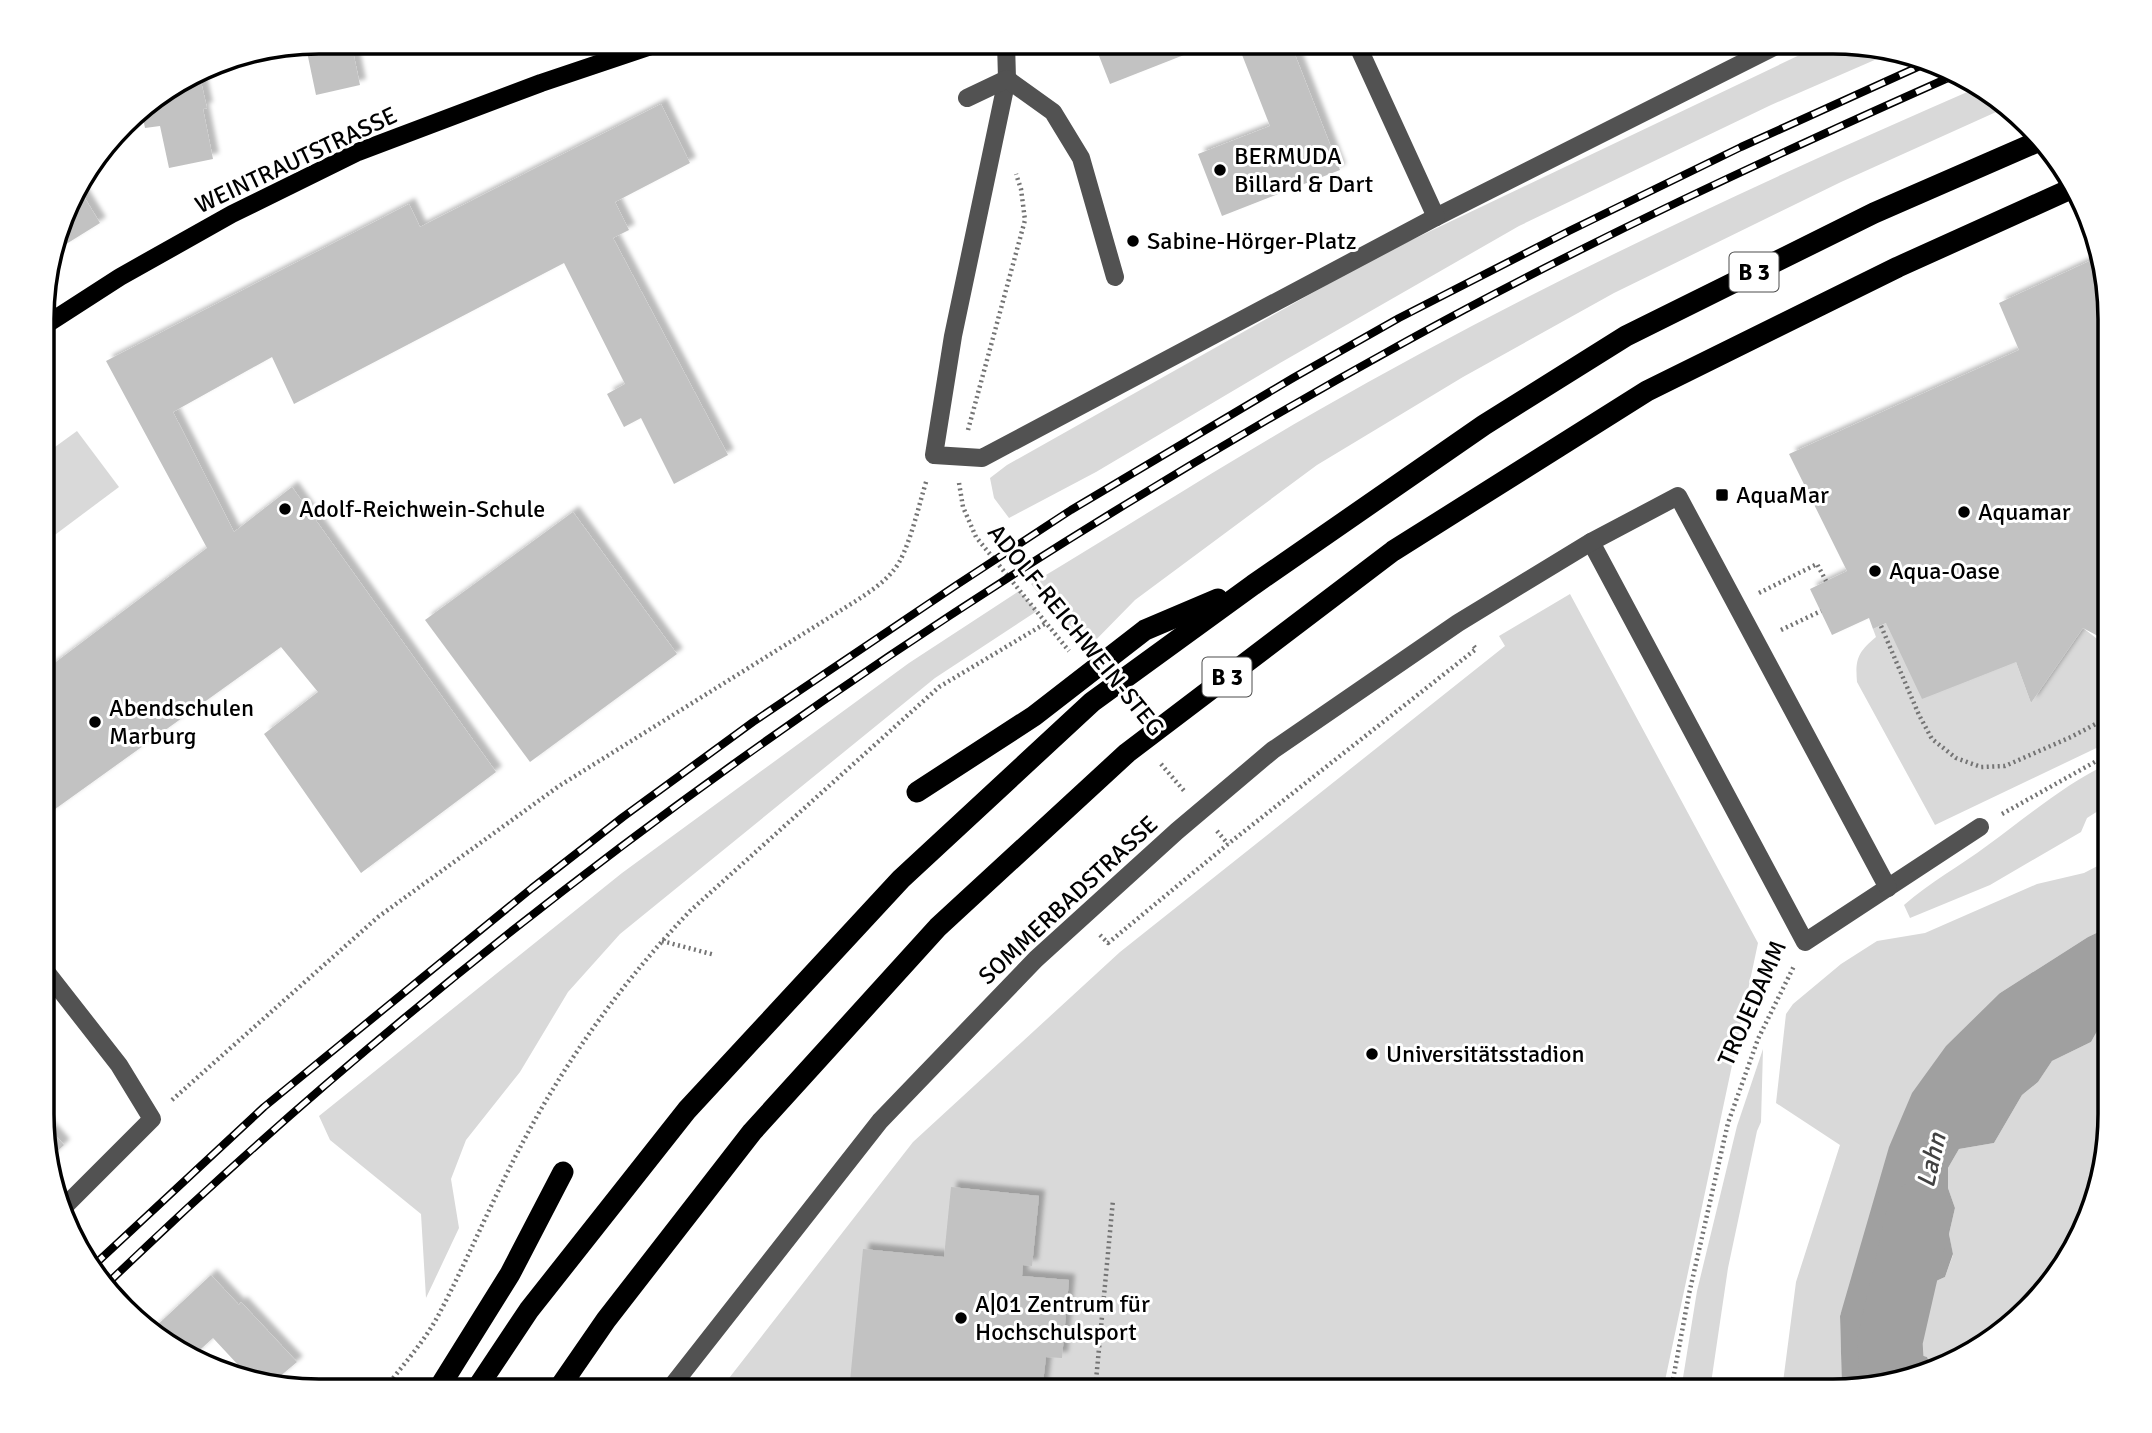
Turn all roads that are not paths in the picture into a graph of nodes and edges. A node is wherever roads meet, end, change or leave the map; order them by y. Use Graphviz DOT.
graph roads {
  1 [pos="627,54"];
  2 [pos="1006,54"];
  3 [pos="1361,54"];
  4 [pos="1760,54"];
  5 [pos="1007,79"];
  6 [pos="967,98"];
  7 [pos="2032,144"];
  8 [pos="2065,192"];
  9 [pos="1436,217"];
  10 [pos="1115,277"];
  11 [pos="54,320"];
  12 [pos="1591,542"];
  13 [pos="1252,585"];
  14 [pos="917,792"];
  15 [pos="1980,827"];
  16 [pos="1888,888"];
  17 [pos="54,982"];
  18 [pos="563,1171"];
  19 [pos="69,1202"];
  20 [pos="444,1379"];
  21 [pos="483,1379"];
  22 [pos="565,1379"];
  23 [pos="677,1379"];
  1 -- 11 [label="main road, WEINTRAUTSTRASSE"];
  2 -- 5 [label="street"];
  3 -- 9 [label="street"];
  4 -- 9 [label="street"];
  5 -- 6 [label="street"];
  5 -- 9 [label="street"];
  5 -- 10 [label="street"];
  7 -- 13 [label="highway, B 3"];
  8 -- 22 [label="highway, B 3"];
  12 -- 16 [label="street, SOMMERBADSTRASSE"];
  12 -- 16 [label="street, TROJEDAMM"];
  12 -- 23 [label="street, SOMMERBADSTRASSE"];
  13 -- 14 [label="highway"];
  13 -- 21 [label="highway, B 3"];
  15 -- 16 [label="street, TROJEDAMM"];
  17 -- 19 [label="street"];
  18 -- 20 [label="highway"];
}
